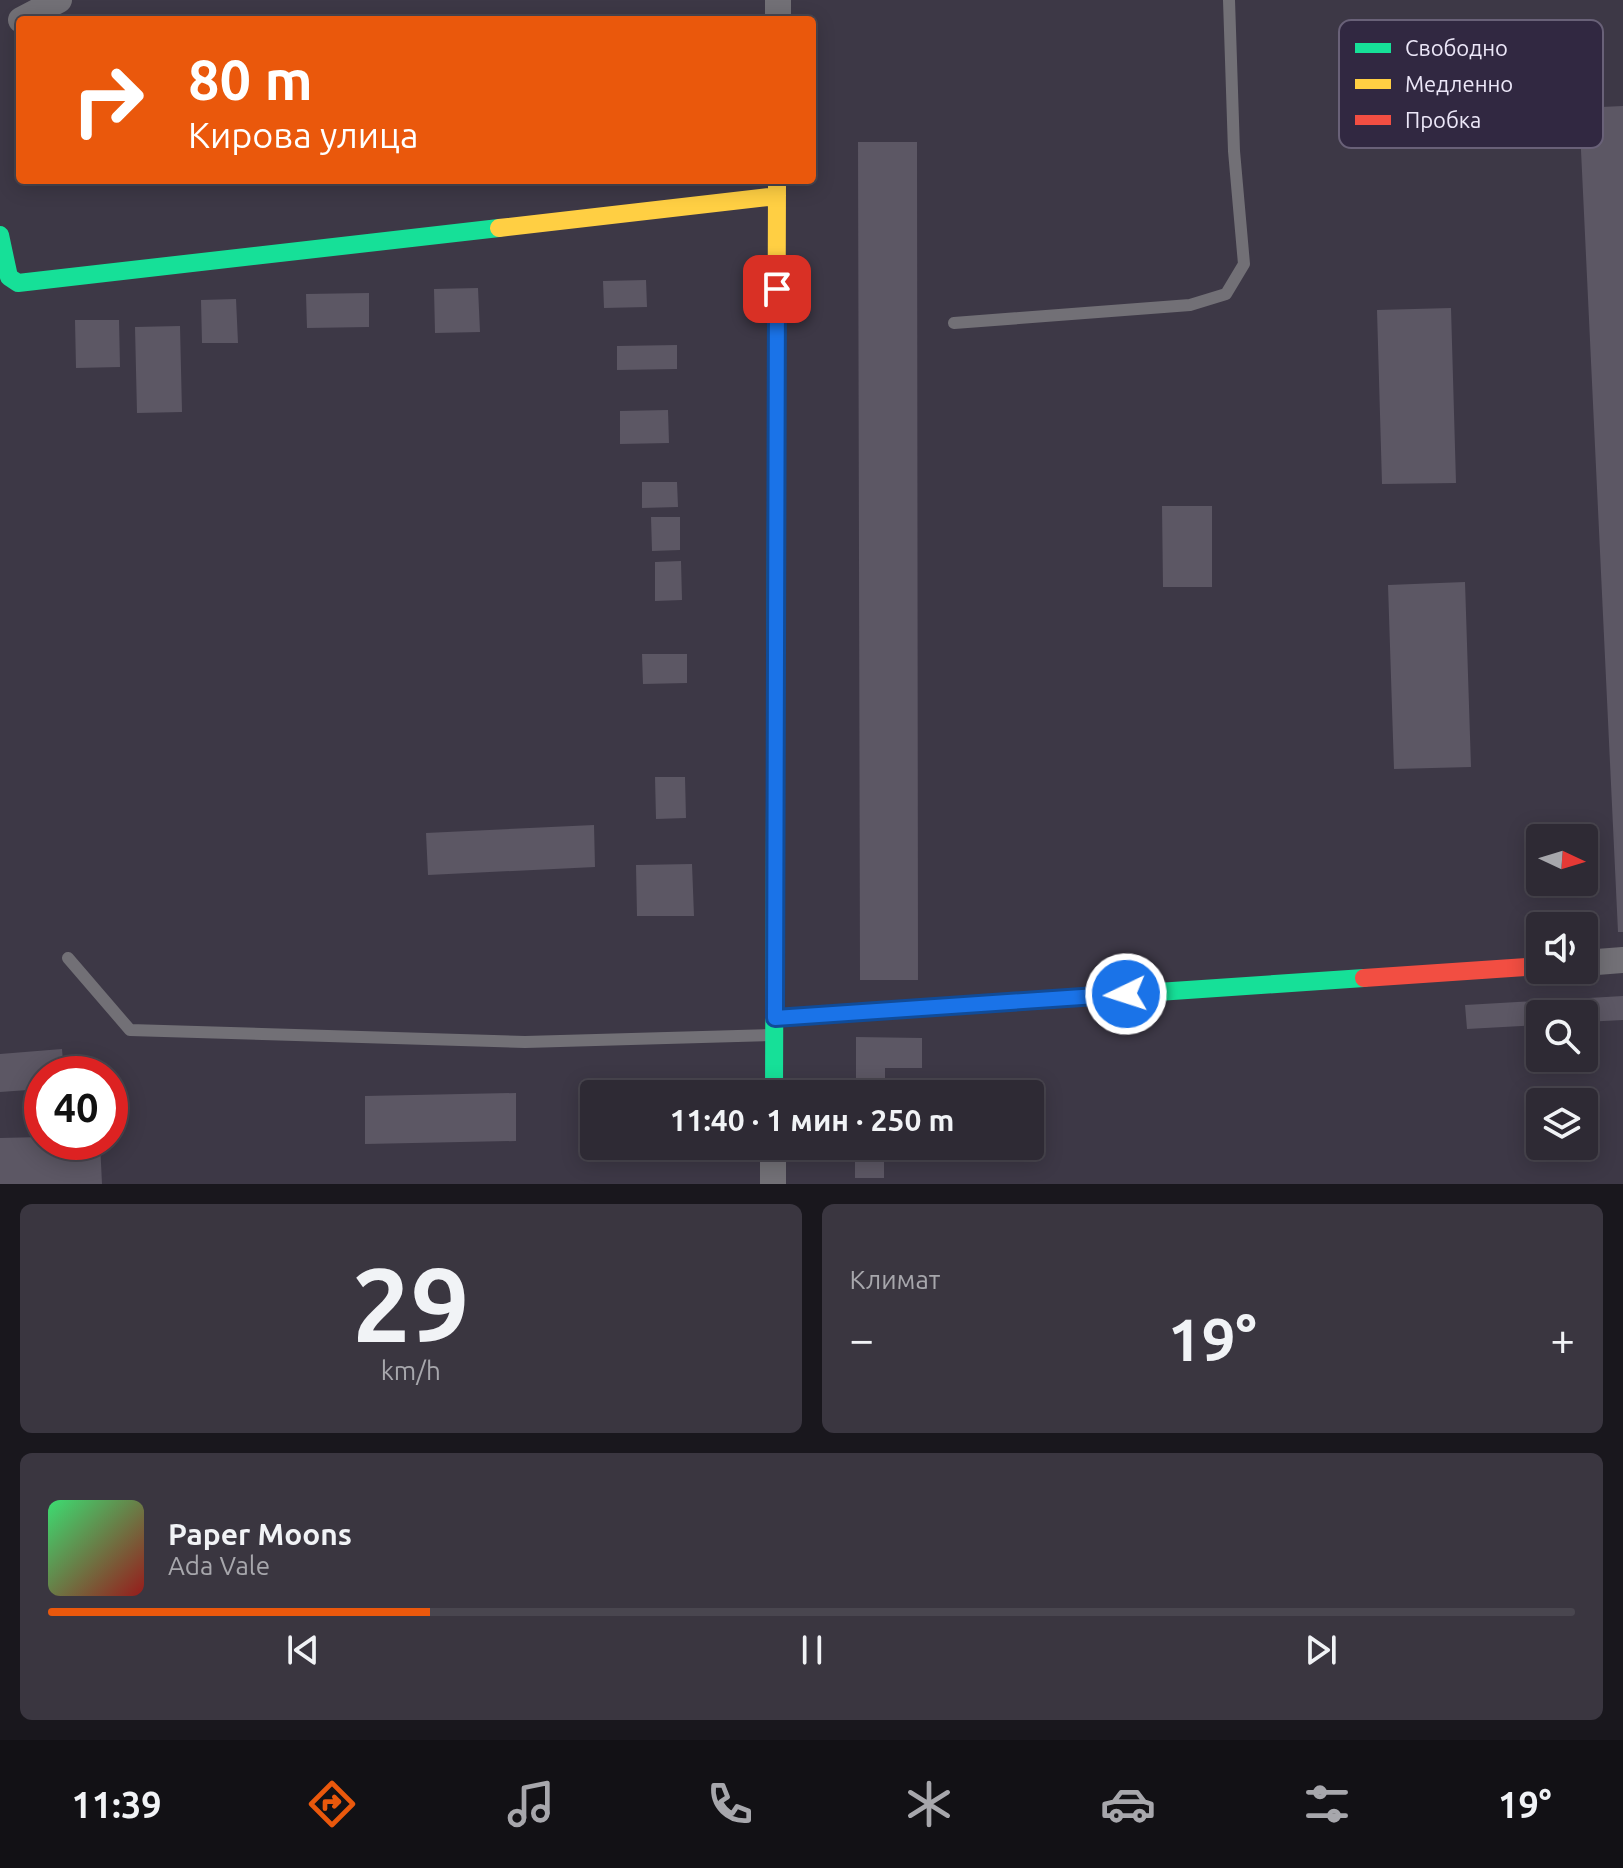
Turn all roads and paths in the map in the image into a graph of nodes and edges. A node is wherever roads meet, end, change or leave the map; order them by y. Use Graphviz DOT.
graph roads {
  1 [pos="59,0"];
  2 [pos="1229,0"];
  3 [pos="28,16"];
  4 [pos="777,188"];
  5 [pos="0,235"];
  6 [pos="954,323"];
  7 [pos="68,958"];
  8 [pos="1623,960"];
  9 [pos="1598,962"];
  10 [pos="1526,967"];
  11 [pos="775,1026"];
  12 [pos="774,1080"];
  13 [pos="773,1160"];
  14 [pos="773,1184"];
  1 -- 3 [label="street"];
  2 -- 6 [label="lane"];
  4 -- 5 [label="street"];
  4 -- 11 [label="street"];
  7 -- 11 [label="lane"];
  8 -- 9 [label="street"];
  10 -- 11 [label="street"];
  11 -- 12 [label="street"];
  13 -- 14 [label="street"];
}
